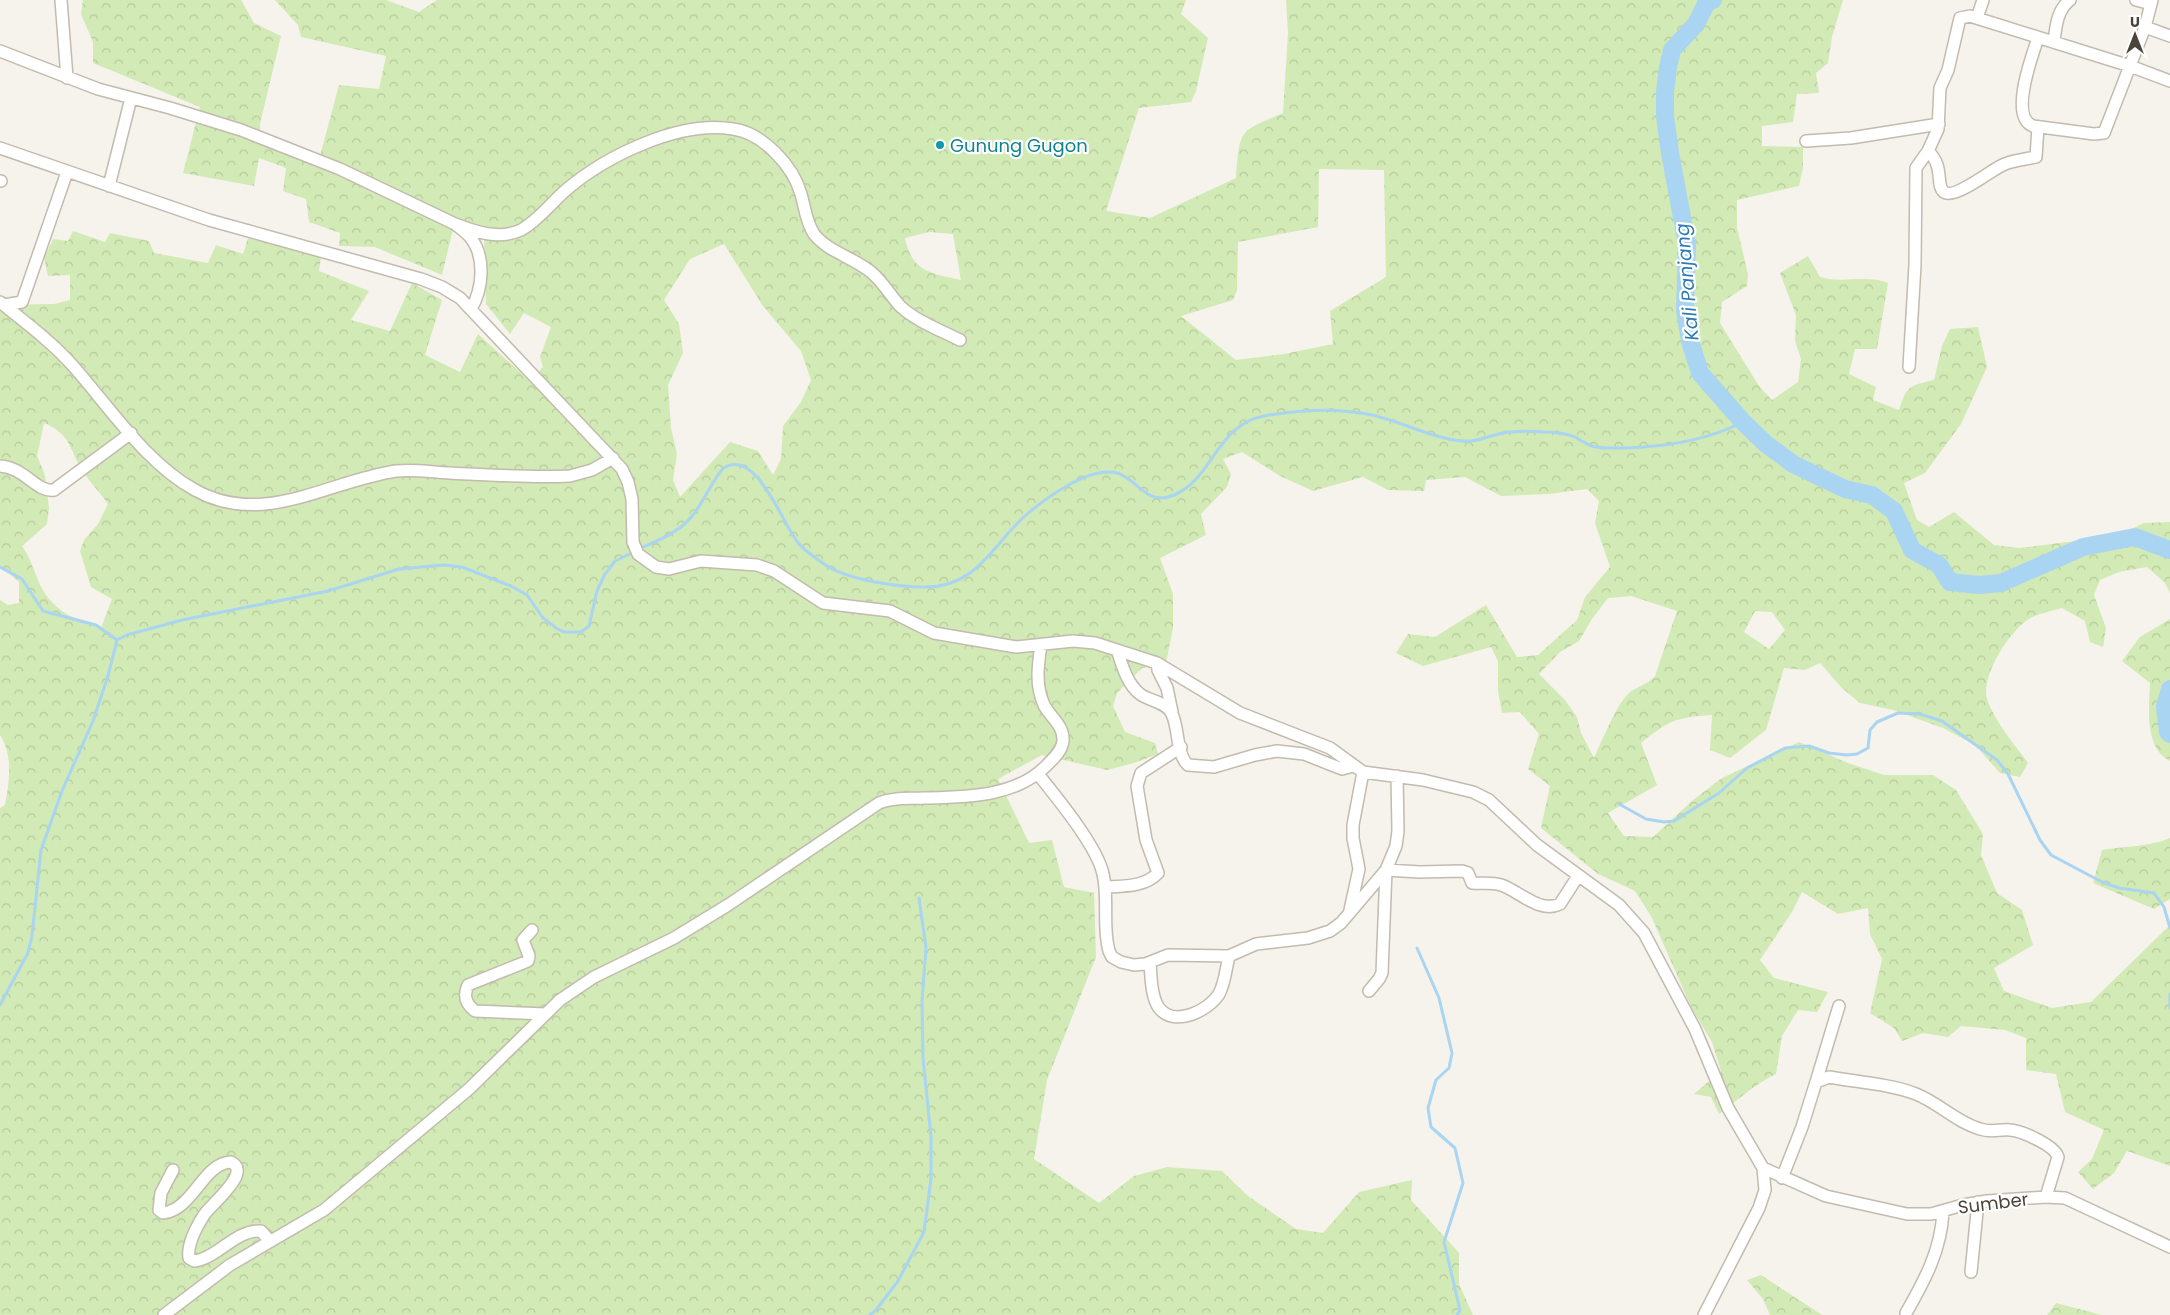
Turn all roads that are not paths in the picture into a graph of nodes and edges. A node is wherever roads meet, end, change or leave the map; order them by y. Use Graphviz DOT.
graph roads {
  1 [pos="61,0"];
  2 [pos="1982,0"];
  3 [pos="2056,0"];
  4 [pos="2070,0"];
  5 [pos="2136,0"];
  6 [pos="2152,2"];
  7 [pos="1977,18"];
  8 [pos="2058,18"];
  9 [pos="2145,27"];
  10 [pos="2170,36"];
  11 [pos="2038,38"];
  12 [pos="2054,41"];
  13 [pos="0,51"];
  14 [pos="2130,66"];
  15 [pos="67,78"];
  16 [pos="2170,81"];
  17 [pos="131,98"];
  18 [pos="1939,124"];
  19 [pos="2038,127"];
  20 [pos="1806,141"];
  21 [pos="0,148"];
  22 [pos="1928,151"];
  23 [pos="67,172"];
  24 [pos="109,186"];
  25 [pos="455,224"];
  26 [pos="2,304"];
  27 [pos="471,309"];
  28 [pos="960,340"];
  29 [pos="1909,367"];
  30 [pos="131,433"];
  31 [pos="612,458"];
  32 [pos="2,464"];
  33 [pos="1041,645"];
  34 [pos="1117,650"];
  35 [pos="1157,663"];
  36 [pos="1172,712"];
  37 [pos="1180,747"];
  38 [pos="1358,769"];
  39 [pos="1038,774"];
  40 [pos="1397,776"];
  41 [pos="1386,870"];
  42 [pos="1578,876"];
  43 [pos="1106,887"];
  44 [pos="1349,914"];
  45 [pos="532,930"];
  46 [pos="1228,956"];
  47 [pos="1150,962"];
  48 [pos="1369,991"];
  49 [pos="1839,1006"];
  50 [pos="546,1014"];
  51 [pos="1816,1082"];
  52 [pos="1763,1168"];
  53 [pos="173,1170"];
  54 [pos="1782,1178"];
  55 [pos="2046,1197"];
  56 [pos="1978,1202"];
  57 [pos="1943,1212"];
  58 [pos="269,1240"];
  59 [pos="2170,1246"];
  60 [pos="1971,1272"];
  61 [pos="1906,1313"];
  62 [pos="164,1315"];
  63 [pos="1704,1315"];
  1 -- 15 [label="street"];
  2 -- 7 [label="street"];
  3 -- 8 [label="street"];
  4 -- 8 [label="street"];
  5 -- 6 [label="street"];
  6 -- 9 [label="street"];
  7 -- 11 [label="street"];
  7 -- 18 [label="street"];
  8 -- 12 [label="street"];
  9 -- 10 [label="street"];
  9 -- 14 [label="street"];
  11 -- 12 [label="street"];
  11 -- 19 [label="street"];
  12 -- 14 [label="street"];
  13 -- 15 [label="street"];
  14 -- 16 [label="street"];
  14 -- 19 [label="street"];
  15 -- 17 [label="street"];
  17 -- 24 [label="street"];
  17 -- 25 [label="street"];
  18 -- 20 [label="street"];
  18 -- 22 [label="street"];
  19 -- 22 [label="street"];
  21 -- 23 [label="street"];
  22 -- 29 [label="street"];
  23 -- 24 [label="street"];
  23 -- 26 [label="street"];
  24 -- 27 [label="street"];
  25 -- 27 [label="street"];
  25 -- 28 [label="street"];
  26 -- 30 [label="street"];
  27 -- 31 [label="street"];
  30 -- 31 [label="street"];
  30 -- 32 [label="street"];
  31 -- 33 [label="street"];
  33 -- 34 [label="street"];
  33 -- 39 [label="street"];
  34 -- 35 [label="street"];
  34 -- 36 [label="street"];
  35 -- 36 [label="street"];
  35 -- 38 [label="street"];
  36 -- 37 [label="street"];
  37 -- 38 [label="street"];
  37 -- 43 [label="street"];
  38 -- 40 [label="street"];
  38 -- 44 [label="street"];
  39 -- 43 [label="street"];
  39 -- 50 [label="street"];
  40 -- 41 [label="street"];
  40 -- 42 [label="street"];
  41 -- 42 [label="street"];
  41 -- 44 [label="street"];
  41 -- 48 [label="street"];
  42 -- 52 [label="street"];
  43 -- 47 [label="street"];
  44 -- 46 [label="street"];
  45 -- 50 [label="street"];
  46 -- 47 [label="street"];
  46 -- 47 [label="street"];
  49 -- 51 [label="street"];
  50 -- 58 [label="street"];
  51 -- 54 [label="street"];
  51 -- 55 [label="street"];
  52 -- 54 [label="street, Sumber"];
  52 -- 63 [label="street"];
  53 -- 58 [label="street"];
  54 -- 57 [label="street, Sumber"];
  55 -- 56 [label="street, Sumber"];
  55 -- 59 [label="street, Sumber"];
  56 -- 57 [label="street, Sumber"];
  56 -- 60 [label="street"];
  57 -- 61 [label="street"];
  58 -- 62 [label="street"];
}
